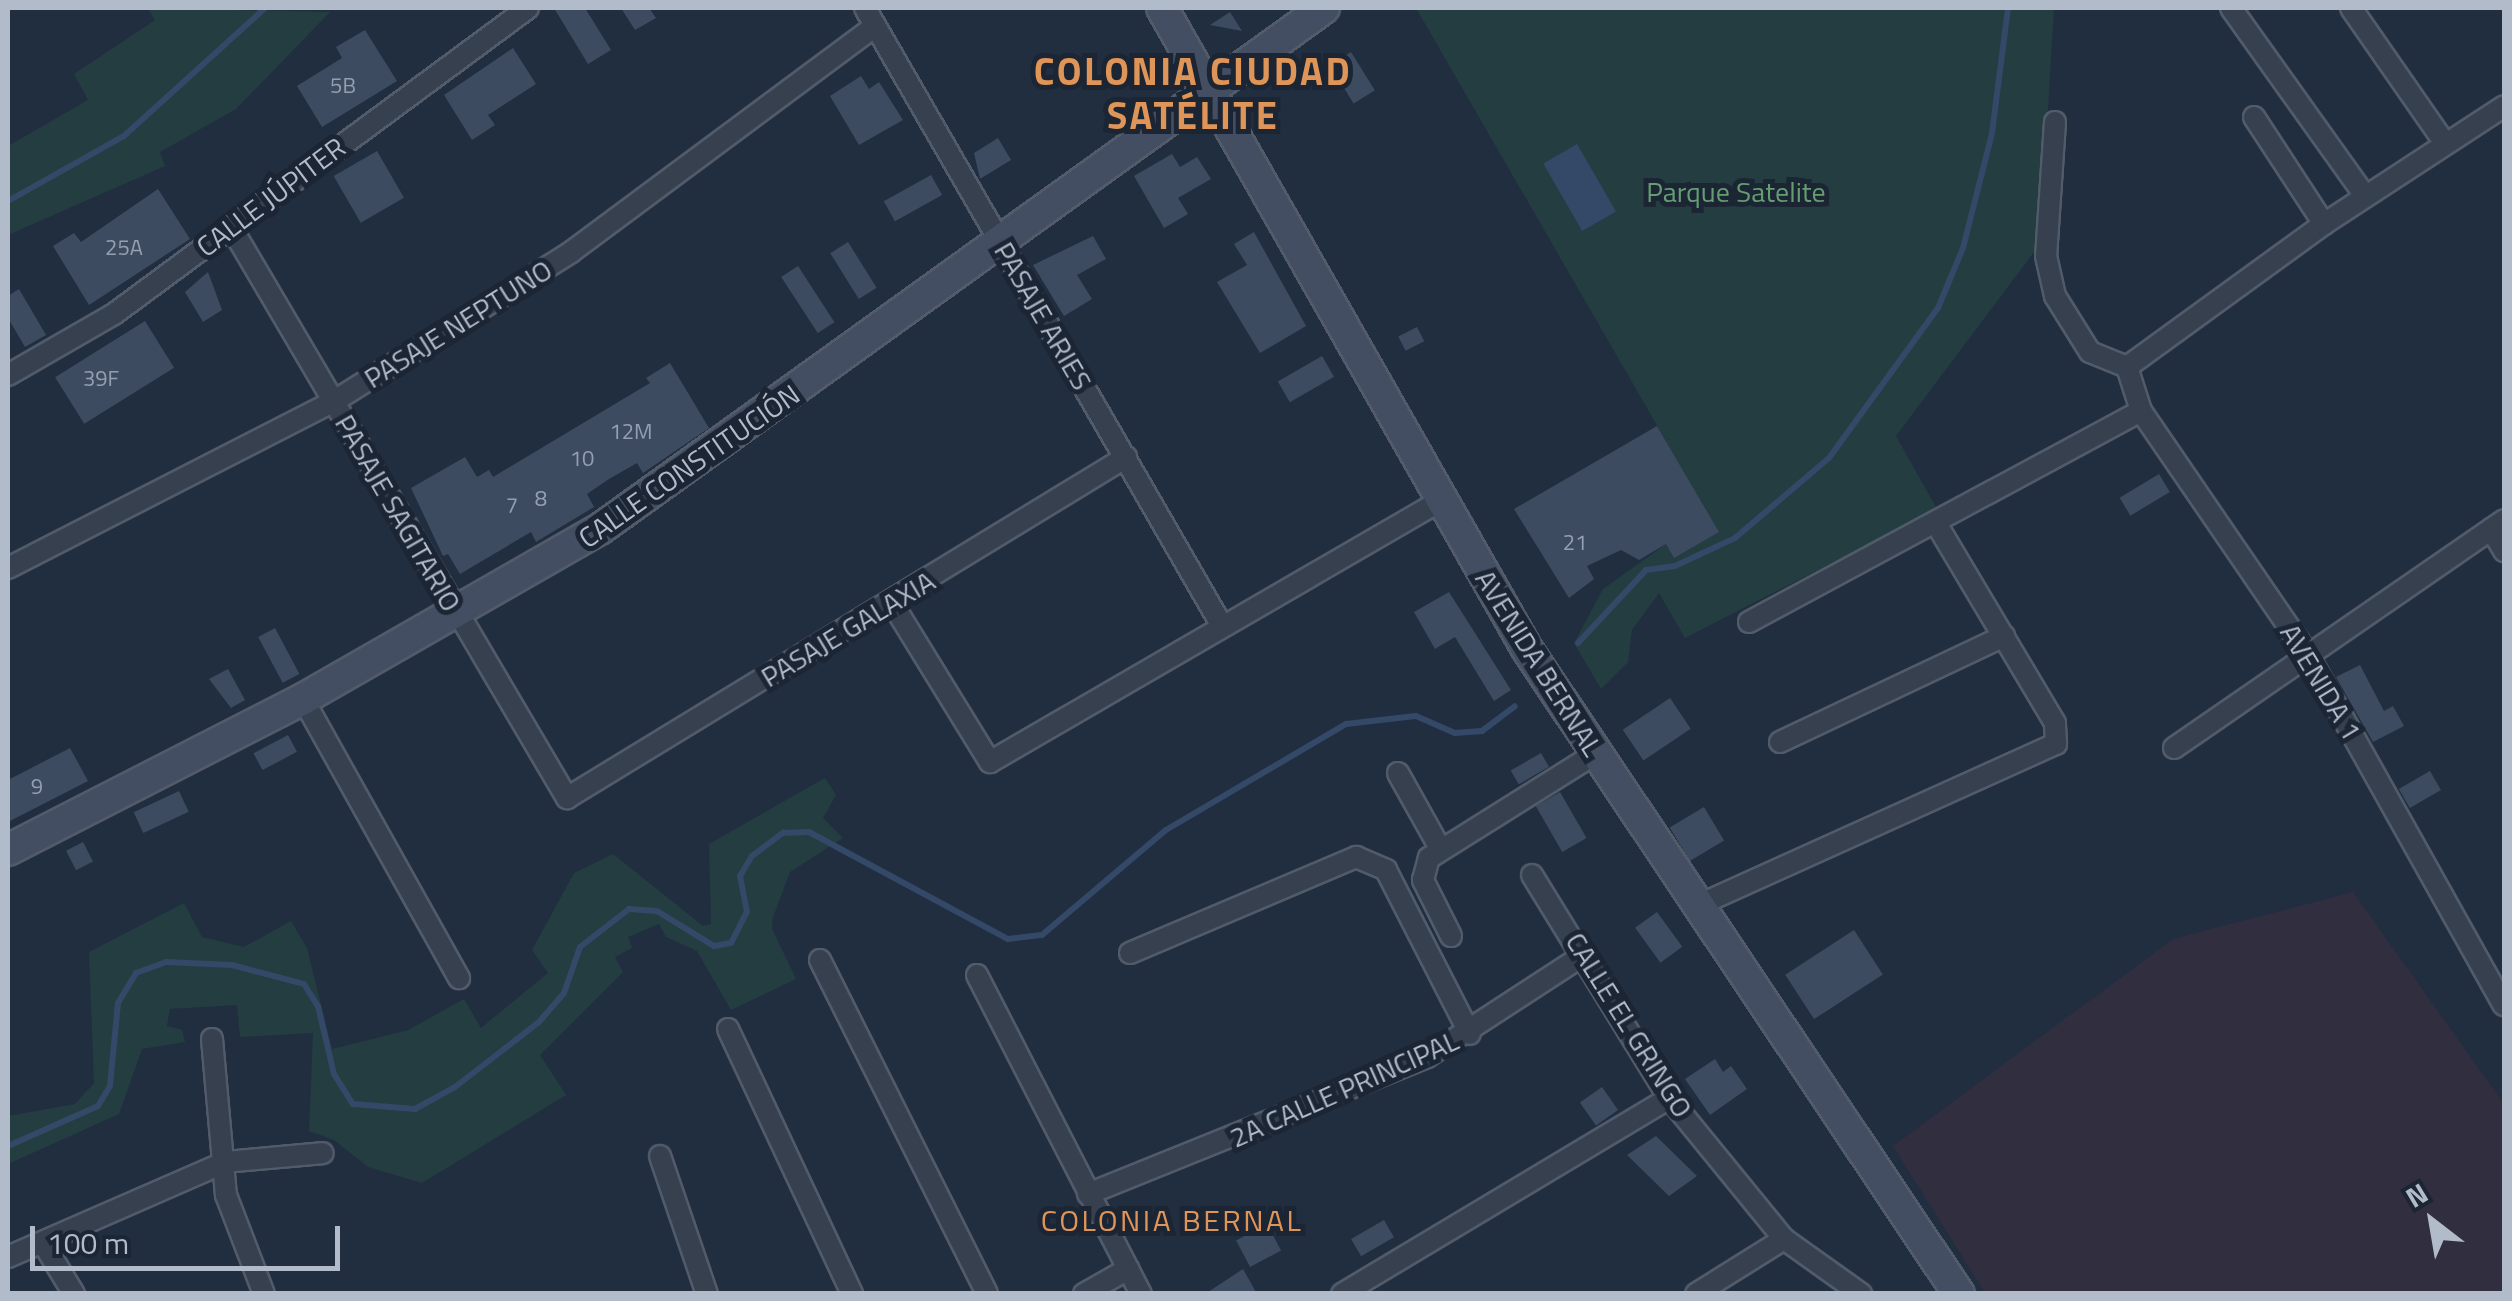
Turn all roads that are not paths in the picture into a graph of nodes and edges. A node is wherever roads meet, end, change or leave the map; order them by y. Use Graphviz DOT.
graph roads {
  1 [pos="528,8"];
  2 [pos="865,8"];
  3 [pos="1162,8"];
  4 [pos="1324,8"];
  5 [pos="2232,8"];
  6 [pos="2351,8"];
  7 [pos="876,26"];
  8 [pos="1212,94"];
  9 [pos="2504,106"];
  10 [pos="2254,118"];
  11 [pos="2055,122"];
  12 [pos="2444,142"];
  13 [pos="2366,196"];
  14 [pos="2324,224"];
  15 [pos="231,227"];
  16 [pos="1000,242"];
  17 [pos="2127,367"];
  18 [pos="8,375"];
  19 [pos="334,402"];
  20 [pos="2141,411"];
  21 [pos="1126,457"];
  22 [pos="1440,500"];
  23 [pos="2498,524"];
  24 [pos="1937,525"];
  25 [pos="2504,551"];
  26 [pos="8,568"];
  27 [pos="892,603"];
  28 [pos="456,615"];
  29 [pos="1749,622"];
  30 [pos="1221,624"];
  31 [pos="2004,636"];
  32 [pos="2308,655"];
  33 [pos="302,699"];
  34 [pos="1780,742"];
  35 [pos="2174,748"];
  36 [pos="1595,754"];
  37 [pos="1398,773"];
  38 [pos="567,798"];
  39 [pos="8,850"];
  40 [pos="1441,850"];
  41 [pos="1532,875"];
  42 [pos="1699,906"];
  43 [pos="1451,936"];
  44 [pos="1130,953"];
  45 [pos="1585,954"];
  46 [pos="820,960"];
  47 [pos="978,975"];
  48 [pos="459,978"];
  49 [pos="2504,1005"];
  50 [pos="728,1029"];
  51 [pos="1470,1034"];
  52 [pos="212,1040"];
  53 [pos="1669,1098"];
  54 [pos="324,1153"];
  55 [pos="660,1156"];
  56 [pos="225,1162"];
  57 [pos="1088,1194"];
  58 [pos="1784,1240"];
  59 [pos="43,1243"];
  60 [pos="8,1257"];
  61 [pos="1128,1269"];
  62 [pos="74,1294"];
  63 [pos="264,1294"];
  64 [pos="707,1294"];
  65 [pos="852,1294"];
  66 [pos="987,1294"];
  67 [pos="1084,1294"];
  68 [pos="1141,1294"];
  69 [pos="1342,1294"];
  70 [pos="1696,1294"];
  71 [pos="1861,1294"];
  72 [pos="1959,1294"];
  1 -- 15 [label="street, CALLE JÚPITER"];
  2 -- 7 [label="street, PASAJE ARIES"];
  3 -- 8 [label="main road, AVENIDA BERNAL"];
  4 -- 8 [label="main road, CALLE CONSTITUCIÓN"];
  5 -- 13 [label="street"];
  6 -- 12 [label="street"];
  7 -- 16 [label="street, PASAJE ARIES"];
  7 -- 19 [label="street, PASAJE NEPTUNO"];
  8 -- 16 [label="main road, CALLE CONSTITUCIÓN"];
  8 -- 22 [label="main road, AVENIDA BERNAL"];
  9 -- 12 [label="street"];
  10 -- 14 [label="street"];
  11 -- 17 [label="street"];
  12 -- 13 [label="street"];
  13 -- 14 [label="street"];
  14 -- 17 [label="street"];
  15 -- 18 [label="street, CALLE JÚPITER"];
  15 -- 19 [label="street, PASAJE SAGITARIO"];
  16 -- 21 [label="street, PASAJE ARIES"];
  16 -- 28 [label="main road, CALLE CONSTITUCIÓN"];
  17 -- 20 [label="street, AVENIDA 1"];
  19 -- 26 [label="street, PASAJE NEPTUNO"];
  19 -- 28 [label="street, PASAJE SAGITARIO"];
  20 -- 24 [label="street"];
  20 -- 32 [label="street, AVENIDA 1"];
  21 -- 27 [label="street, PASAJE GALAXIA"];
  21 -- 30 [label="street, PASAJE ARIES"];
  22 -- 30 [label="street"];
  22 -- 36 [label="main road, AVENIDA BERNAL"];
  23 -- 25 [label="street"];
  23 -- 32 [label="street"];
  24 -- 29 [label="street"];
  24 -- 31 [label="street"];
  27 -- 30 [label="street"];
  27 -- 38 [label="street, PASAJE GALAXIA"];
  28 -- 33 [label="main road, CALLE CONSTITUCIÓN"];
  28 -- 38 [label="street, PASAJE SAGITARIO"];
  31 -- 34 [label="street"];
  31 -- 42 [label="street"];
  32 -- 35 [label="street"];
  32 -- 49 [label="street, AVENIDA 1"];
  33 -- 39 [label="main road, CALLE CONSTITUCIÓN"];
  33 -- 48 [label="street"];
  36 -- 40 [label="street"];
  36 -- 42 [label="main road, AVENIDA BERNAL"];
  37 -- 40 [label="street"];
  40 -- 43 [label="street"];
  41 -- 45 [label="street, CALLE EL GRINGO"];
  42 -- 72 [label="main road, AVENIDA BERNAL"];
  44 -- 51 [label="street"];
  45 -- 51 [label="street, 2A CALLE PRINCIPAL"];
  45 -- 53 [label="street, CALLE EL GRINGO"];
  46 -- 66 [label="street"];
  47 -- 57 [label="street"];
  50 -- 65 [label="street"];
  51 -- 57 [label="street, 2A CALLE PRINCIPAL"];
  52 -- 56 [label="street"];
  53 -- 58 [label="street, CALLE EL GRINGO"];
  53 -- 69 [label="street"];
  54 -- 56 [label="street"];
  55 -- 64 [label="street"];
  56 -- 59 [label="street"];
  56 -- 63 [label="street"];
  57 -- 61 [label="street"];
  58 -- 70 [label="street"];
  58 -- 71 [label="street, CALLE EL GRINGO"];
  59 -- 60 [label="street"];
  59 -- 62 [label="street"];
  61 -- 67 [label="street"];
  61 -- 68 [label="street"];
}
